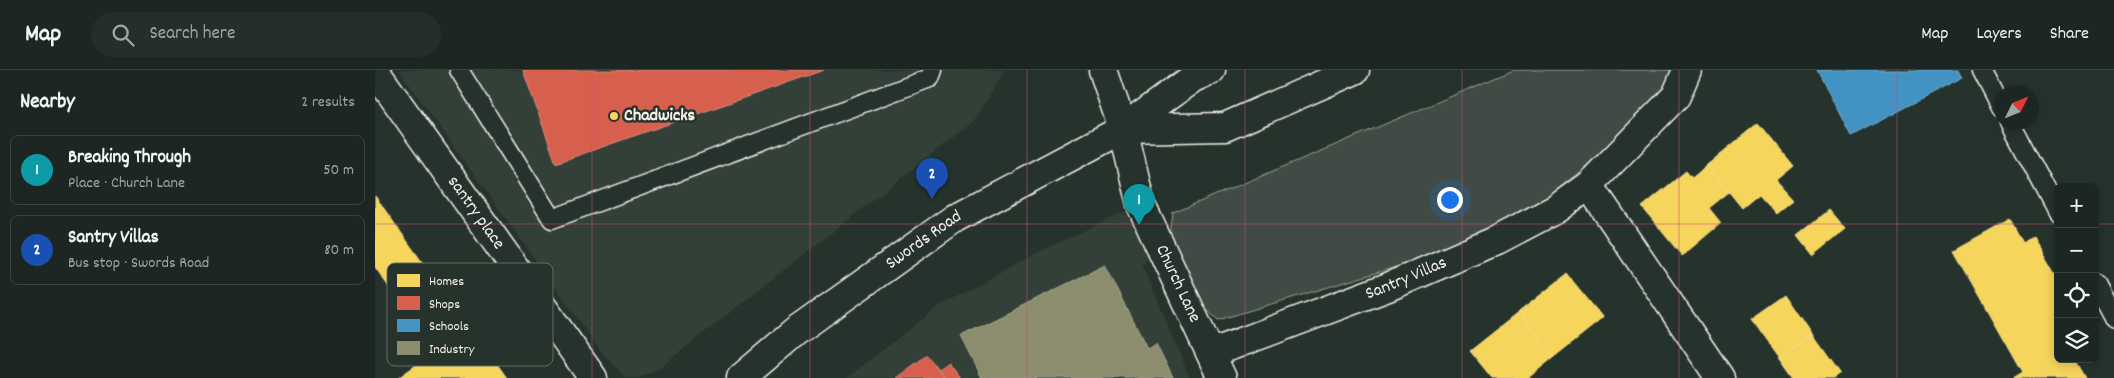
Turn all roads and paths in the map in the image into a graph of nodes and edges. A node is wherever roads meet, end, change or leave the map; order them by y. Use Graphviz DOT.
graph roads {
  1 [pos="459,70"];
  2 [pos="933,70"];
  3 [pos="1103,70"];
  4 [pos="1211,70"];
  5 [pos="1355,70"];
  6 [pos="1687,70"];
  7 [pos="1982,70"];
  8 [pos="375,71"];
  9 [pos="1994,93"];
  10 [pos="1123,129"];
  11 [pos="2014,130"];
  12 [pos="1589,185"];
  13 [pos="2054,205"];
  14 [pos="511,263"];
  15 [pos="2099,291"];
  16 [pos="2114,319"];
  17 [pos="553,322"];
  18 [pos="1212,353"];
  19 [pos="593,378"];
  20 [pos="741,378"];
  21 [pos="1222,378"];
  22 [pos="1720,378"];
  1 -- 2 [label="lane"];
  3 -- 10 [label="street, Church Lane"];
  4 -- 10 [label="street, Swords Road"];
  5 -- 10 [label="street, Swords Road"];
  6 -- 12 [label="street, Santry Villas"];
  7 -- 9 [label="lane"];
  8 -- 14 [label="street, santry place"];
  10 -- 18 [label="street, Church Lane"];
  10 -- 20 [label="street, Swords Road"];
  11 -- 13 [label="lane"];
  12 -- 18 [label="street, Santry Villas"];
  12 -- 22 [label="street"];
  15 -- 16 [label="lane"];
  17 -- 19 [label="street, santry place"];
  18 -- 21 [label="street, Church Lane"];
}
